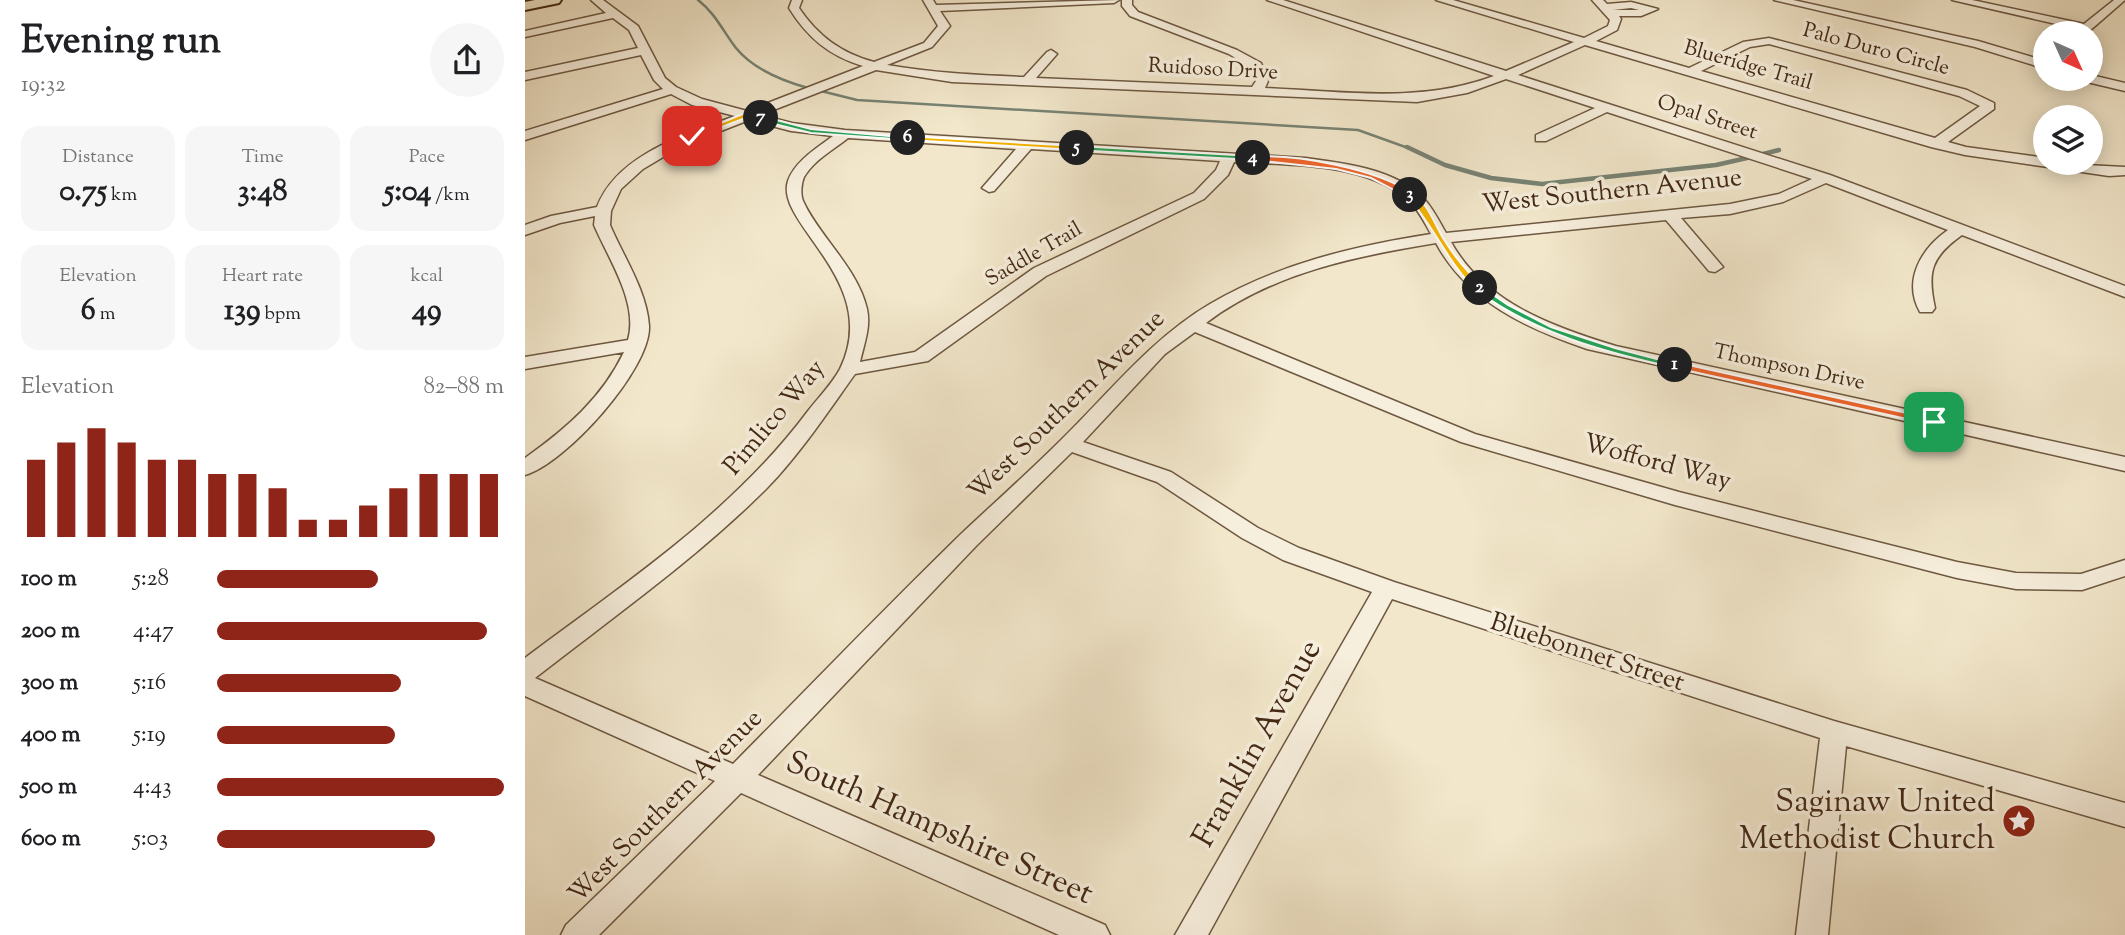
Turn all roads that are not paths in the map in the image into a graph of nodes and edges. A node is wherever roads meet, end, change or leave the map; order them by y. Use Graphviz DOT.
graph roads {
  1 [pos="554,0"];
  2 [pos="596,0"];
  3 [pos="797,0"];
  4 [pos="1114,0"];
  5 [pos="1127,0"];
  6 [pos="1272,0"];
  7 [pos="1441,0"];
  8 [pos="1779,0"];
  9 [pos="1957,0"];
  10 [pos="2123,0"];
  11 [pos="932,4"];
  12 [pos="525,6"];
  13 [pos="1604,7"];
  14 [pos="614,14"];
  15 [pos="2046,21"];
  16 [pos="2096,21"];
  17 [pos="525,34"];
  18 [pos="1585,41"];
  19 [pos="647,50"];
  20 [pos="1051,54"];
  21 [pos="2033,60"];
  22 [pos="875,67"];
  23 [pos="1691,71"];
  24 [pos="1504,75"];
  25 [pos="525,76"];
  26 [pos="1027,81"];
  27 [pos="2103,82"];
  28 [pos="2125,88"];
  29 [pos="673,90"];
  30 [pos="1256,92"];
  31 [pos="1606,108"];
  32 [pos="747,115"];
  33 [pos="845,134"];
  34 [pos="525,136"];
  35 [pos="1541,138"];
  36 [pos="1937,144"];
  37 [pos="1027,145"];
  38 [pos="1229,157"];
  39 [pos="2033,160"];
  40 [pos="2103,171"];
  41 [pos="2125,171"];
  42 [pos="1825,178"];
  43 [pos="989,188"];
  44 [pos="603,210"];
  45 [pos="1671,216"];
  46 [pos="1959,229"];
  47 [pos="525,230"];
  48 [pos="1439,238"];
  49 [pos="1716,267"];
  50 [pos="2125,292"];
  51 [pos="1926,308"];
  52 [pos="1191,324"];
  53 [pos="637,344"];
  54 [pos="525,363"];
  55 [pos="849,369"];
  56 [pos="1069,444"];
  57 [pos="2125,464"];
  58 [pos="525,468"];
  59 [pos="2125,568"];
  60 [pos="1386,588"];
  61 [pos="525,672"];
  62 [pos="525,685"];
  63 [pos="1834,733"];
  64 [pos="737,778"];
  65 [pos="2125,815"];
  66 [pos="577,935"];
  67 [pos="1094,935"];
  68 [pos="1191,935"];
  69 [pos="1812,935"];
  1 -- 12 [label="main road"];
  2 -- 14 [label="street, Thompson Drive"];
  3 -- 22 [label="street, Ruidoso Drive"];
  4 -- 11 [label="street"];
  5 -- 30 [label="street"];
  6 -- 24 [label="street, Opal Street"];
  7 -- 18 [label="street, Blueridge Trail"];
  8 -- 21 [label="street"];
  9 -- 15 [label="street"];
  10 -- 16 [label="street"];
  11 -- 22 [label="street"];
  13 -- 18 [label="street, Ruidoso Drive"];
  14 -- 17 [label="street"];
  14 -- 19 [label="street, Thompson Drive"];
  18 -- 23 [label="street, Blueridge Trail"];
  18 -- 24 [label="street, Ruidoso Drive"];
  19 -- 25 [label="street"];
  19 -- 29 [label="street, Thompson Drive"];
  20 -- 26 [label="street"];
  22 -- 26 [label="street, Ruidoso Drive"];
  22 -- 32 [label="street"];
  23 -- 36 [label="street, Blueridge Trail"];
  23 -- 36 [label="street, Palo Duro Circle"];
  24 -- 30 [label="street, Ruidoso Drive"];
  24 -- 31 [label="street, Opal Street"];
  26 -- 30 [label="street, Ruidoso Drive"];
  27 -- 28 [label="street"];
  29 -- 32 [label="street, Thompson Drive"];
  29 -- 34 [label="street"];
  31 -- 35 [label="street"];
  31 -- 42 [label="street, Opal Street"];
  32 -- 33 [label="street, Thompson Drive"];
  32 -- 44 [label="street"];
  33 -- 37 [label="street, Thompson Drive"];
  33 -- 55 [label="street, Pimlico Way"];
  36 -- 39 [label="street, Blueridge Trail"];
  37 -- 38 [label="street, Thompson Drive"];
  37 -- 43 [label="street"];
  38 -- 48 [label="street, Thompson Drive"];
  38 -- 55 [label="street, Saddle Trail"];
  40 -- 41 [label="street"];
  42 -- 45 [label="street, West Southern Avenue"];
  42 -- 46 [label="street, Opal Street"];
  44 -- 47 [label="street"];
  44 -- 53 [label="street"];
  45 -- 48 [label="street, West Southern Avenue"];
  45 -- 49 [label="street"];
  46 -- 50 [label="street, Opal Street"];
  46 -- 51 [label="street"];
  48 -- 52 [label="street, West Southern Avenue"];
  48 -- 57 [label="street, Thompson Drive"];
  52 -- 56 [label="street, West Southern Avenue"];
  52 -- 59 [label="street, Wofford Way"];
  53 -- 54 [label="street"];
  53 -- 58 [label="street"];
  55 -- 61 [label="street, Pimlico Way"];
  56 -- 60 [label="street, Bluebonnet Street"];
  56 -- 64 [label="street, West Southern Avenue"];
  60 -- 63 [label="street, Bluebonnet Street"];
  60 -- 68 [label="street, Franklin Avenue"];
  62 -- 64 [label="street, South Hampshire Street"];
  63 -- 65 [label="street, Bluebonnet Street"];
  63 -- 69 [label="street"];
  64 -- 66 [label="street, West Southern Avenue"];
  64 -- 67 [label="street, South Hampshire Street"];
}
